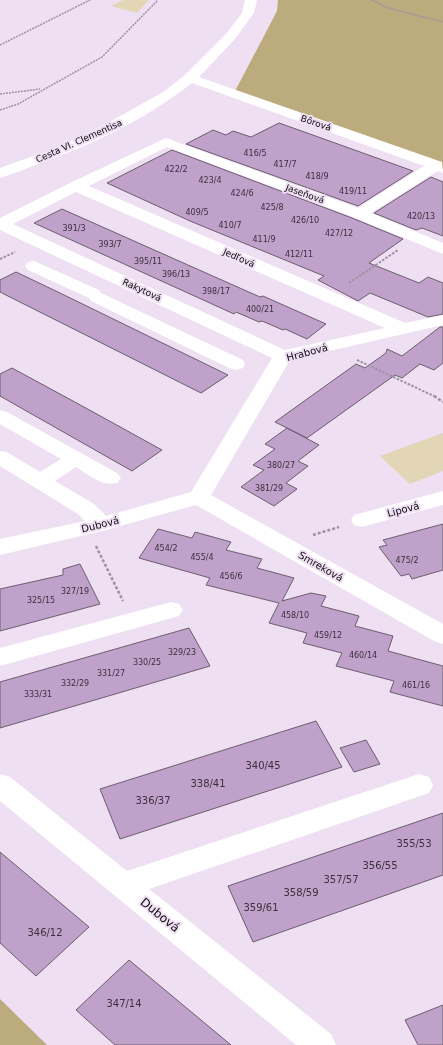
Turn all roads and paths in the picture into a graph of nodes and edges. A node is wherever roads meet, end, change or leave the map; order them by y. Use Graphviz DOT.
graph roads {
  1 [pos="90,0"];
  2 [pos="158,0"];
  3 [pos="251,0"];
  4 [pos="372,0"];
  5 [pos="443,22"];
  6 [pos="0,45"];
  7 [pos="190,78"];
  8 [pos="43,89"];
  9 [pos="0,94"];
  10 [pos="0,110"];
  11 [pos="440,167"];
  12 [pos="0,173"];
  13 [pos="75,186"];
  14 [pos="358,214"];
  15 [pos="0,224"];
  16 [pos="416,238"];
  17 [pos="443,249"];
  18 [pos="34,266"];
  19 [pos="100,271"];
  20 [pos="73,285"];
  21 [pos="329,296"];
  22 [pos="157,297"];
  23 [pos="130,313"];
  24 [pos="443,320"];
  25 [pos="403,329"];
  26 [pos="229,331"];
  27 [pos="328,346"];
  28 [pos="204,349"];
  29 [pos="283,356"];
  30 [pos="236,364"];
  31 [pos="443,402"];
  32 [pos="2,419"];
  33 [pos="0,457"];
  34 [pos="76,458"];
  35 [pos="110,478"];
  36 [pos="41,481"];
  37 [pos="199,497"];
  38 [pos="443,498"];
  39 [pos="362,520"];
  40 [pos="95,526"];
  41 [pos="283,544"];
  42 [pos="0,547"];
  43 [pos="171,610"];
  44 [pos="132,621"];
  45 [pos="443,635"];
  46 [pos="0,657"];
  47 [pos="0,785"];
  48 [pos="419,785"];
  49 [pos="124,885"];
  50 [pos="320,1045"];
  1 -- 6 [label="path"];
  2 -- 8 [label="path"];
  3 -- 7 [label="street, Cesta Vl. Clementisa"];
  4 -- 5 [label="path"];
  7 -- 11 [label="street, Bôrová"];
  7 -- 12 [label="street, Cesta Vl. Clementisa"];
  8 -- 9 [label="path"];
  8 -- 10 [label="path"];
  11 -- 14 [label="street"];
  13 -- 14 [label="street, Jaseňová"];
  13 -- 15 [label="street"];
  13 -- 21 [label="street, Jedľová"];
  14 -- 16 [label="street, Jaseňová"];
  15 -- 19 [label="street, Rakytová"];
  16 -- 17 [label="street, Jaseňová"];
  16 -- 21 [label="path"];
  18 -- 20 [label="street"];
  19 -- 20 [label="street"];
  19 -- 22 [label="street, Rakytová"];
  20 -- 23 [label="street"];
  21 -- 25 [label="street, Jedľová"];
  22 -- 23 [label="street"];
  22 -- 26 [label="street, Rakytová"];
  23 -- 28 [label="street"];
  24 -- 25 [label="street, Hrabová"];
  25 -- 27 [label="street, Hrabová"];
  26 -- 28 [label="street"];
  26 -- 29 [label="street, Rakytová"];
  27 -- 29 [label="street, Hrabová"];
  27 -- 31 [label="path"];
  28 -- 30 [label="street"];
  29 -- 37 [label="street, Hrabová"];
  32 -- 34 [label="street"];
  33 -- 36 [label="street"];
  34 -- 35 [label="street"];
  34 -- 36 [label="street"];
  36 -- 40 [label="street"];
  37 -- 40 [label="street, Dubová"];
  37 -- 41 [label="street, Smreková"];
  38 -- 39 [label="street, Lipová"];
  39 -- 41 [label="path"];
  40 -- 42 [label="street, Dubová"];
  40 -- 44 [label="path"];
  41 -- 45 [label="street, Smreková"];
  43 -- 44 [label="street"];
  44 -- 46 [label="street"];
  47 -- 49 [label="street, Dubová"];
  48 -- 49 [label="street"];
  49 -- 50 [label="street, Dubová"];
}
